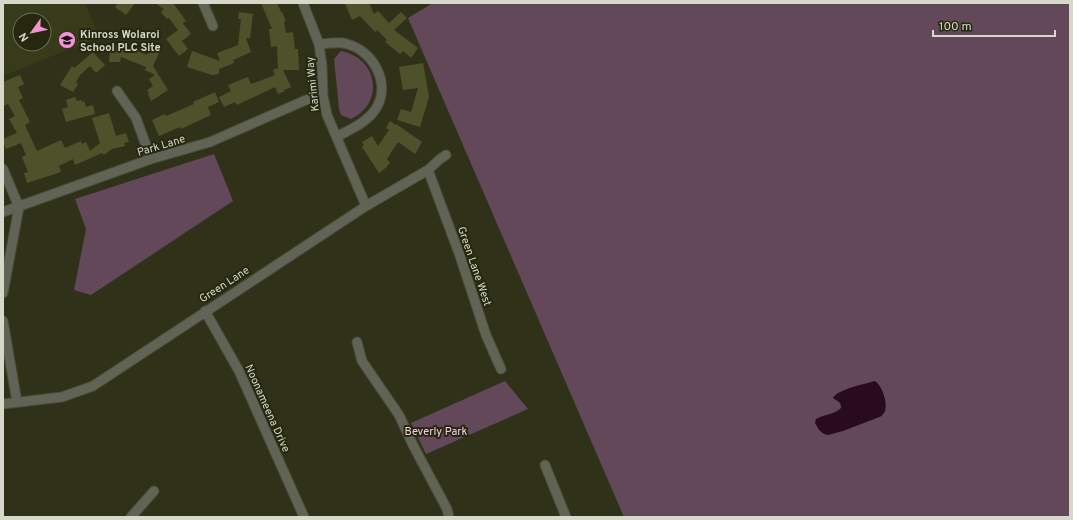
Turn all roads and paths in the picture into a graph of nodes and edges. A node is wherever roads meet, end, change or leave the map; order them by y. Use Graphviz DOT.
graph roads {
  1 [pos="203,3"];
  2 [pos="303,3"];
  3 [pos="213,26"];
  4 [pos="319,44"];
  5 [pos="117,91"];
  6 [pos="323,96"];
  7 [pos="337,137"];
  8 [pos="446,155"];
  9 [pos="151,159"];
  10 [pos="3,169"];
  11 [pos="428,170"];
  12 [pos="366,206"];
  13 [pos="19,207"];
  14 [pos="3,212"];
  15 [pos="3,293"];
  16 [pos="205,311"];
  17 [pos="3,321"];
  18 [pos="357,342"];
  19 [pos="501,369"];
  20 [pos="17,402"];
  21 [pos="3,404"];
  22 [pos="545,465"];
  23 [pos="154,490"];
  24 [pos="131,517"];
  25 [pos="304,517"];
  26 [pos="449,517"];
  27 [pos="566,517"];
  1 -- 3 [label="street"];
  2 -- 4 [label="street, Karimi Way"];
  4 -- 6 [label="street, Karimi Way"];
  4 -- 7 [label="street"];
  5 -- 9 [label="street"];
  6 -- 7 [label="street, Karimi Way"];
  6 -- 9 [label="street, Park Lane"];
  7 -- 12 [label="street, Karimi Way"];
  8 -- 11 [label="street, Green Lane"];
  9 -- 13 [label="street, Park Lane"];
  10 -- 13 [label="street"];
  11 -- 12 [label="street, Green Lane"];
  11 -- 19 [label="street, Green Lane West"];
  12 -- 16 [label="street, Green Lane"];
  13 -- 14 [label="street, Park Lane"];
  13 -- 15 [label="street"];
  16 -- 20 [label="street, Green Lane"];
  16 -- 25 [label="street, Noonameena Drive"];
  17 -- 20 [label="street"];
  18 -- 26 [label="street"];
  20 -- 21 [label="street, Green Lane"];
  22 -- 27 [label="street"];
  23 -- 24 [label="street"];
}
